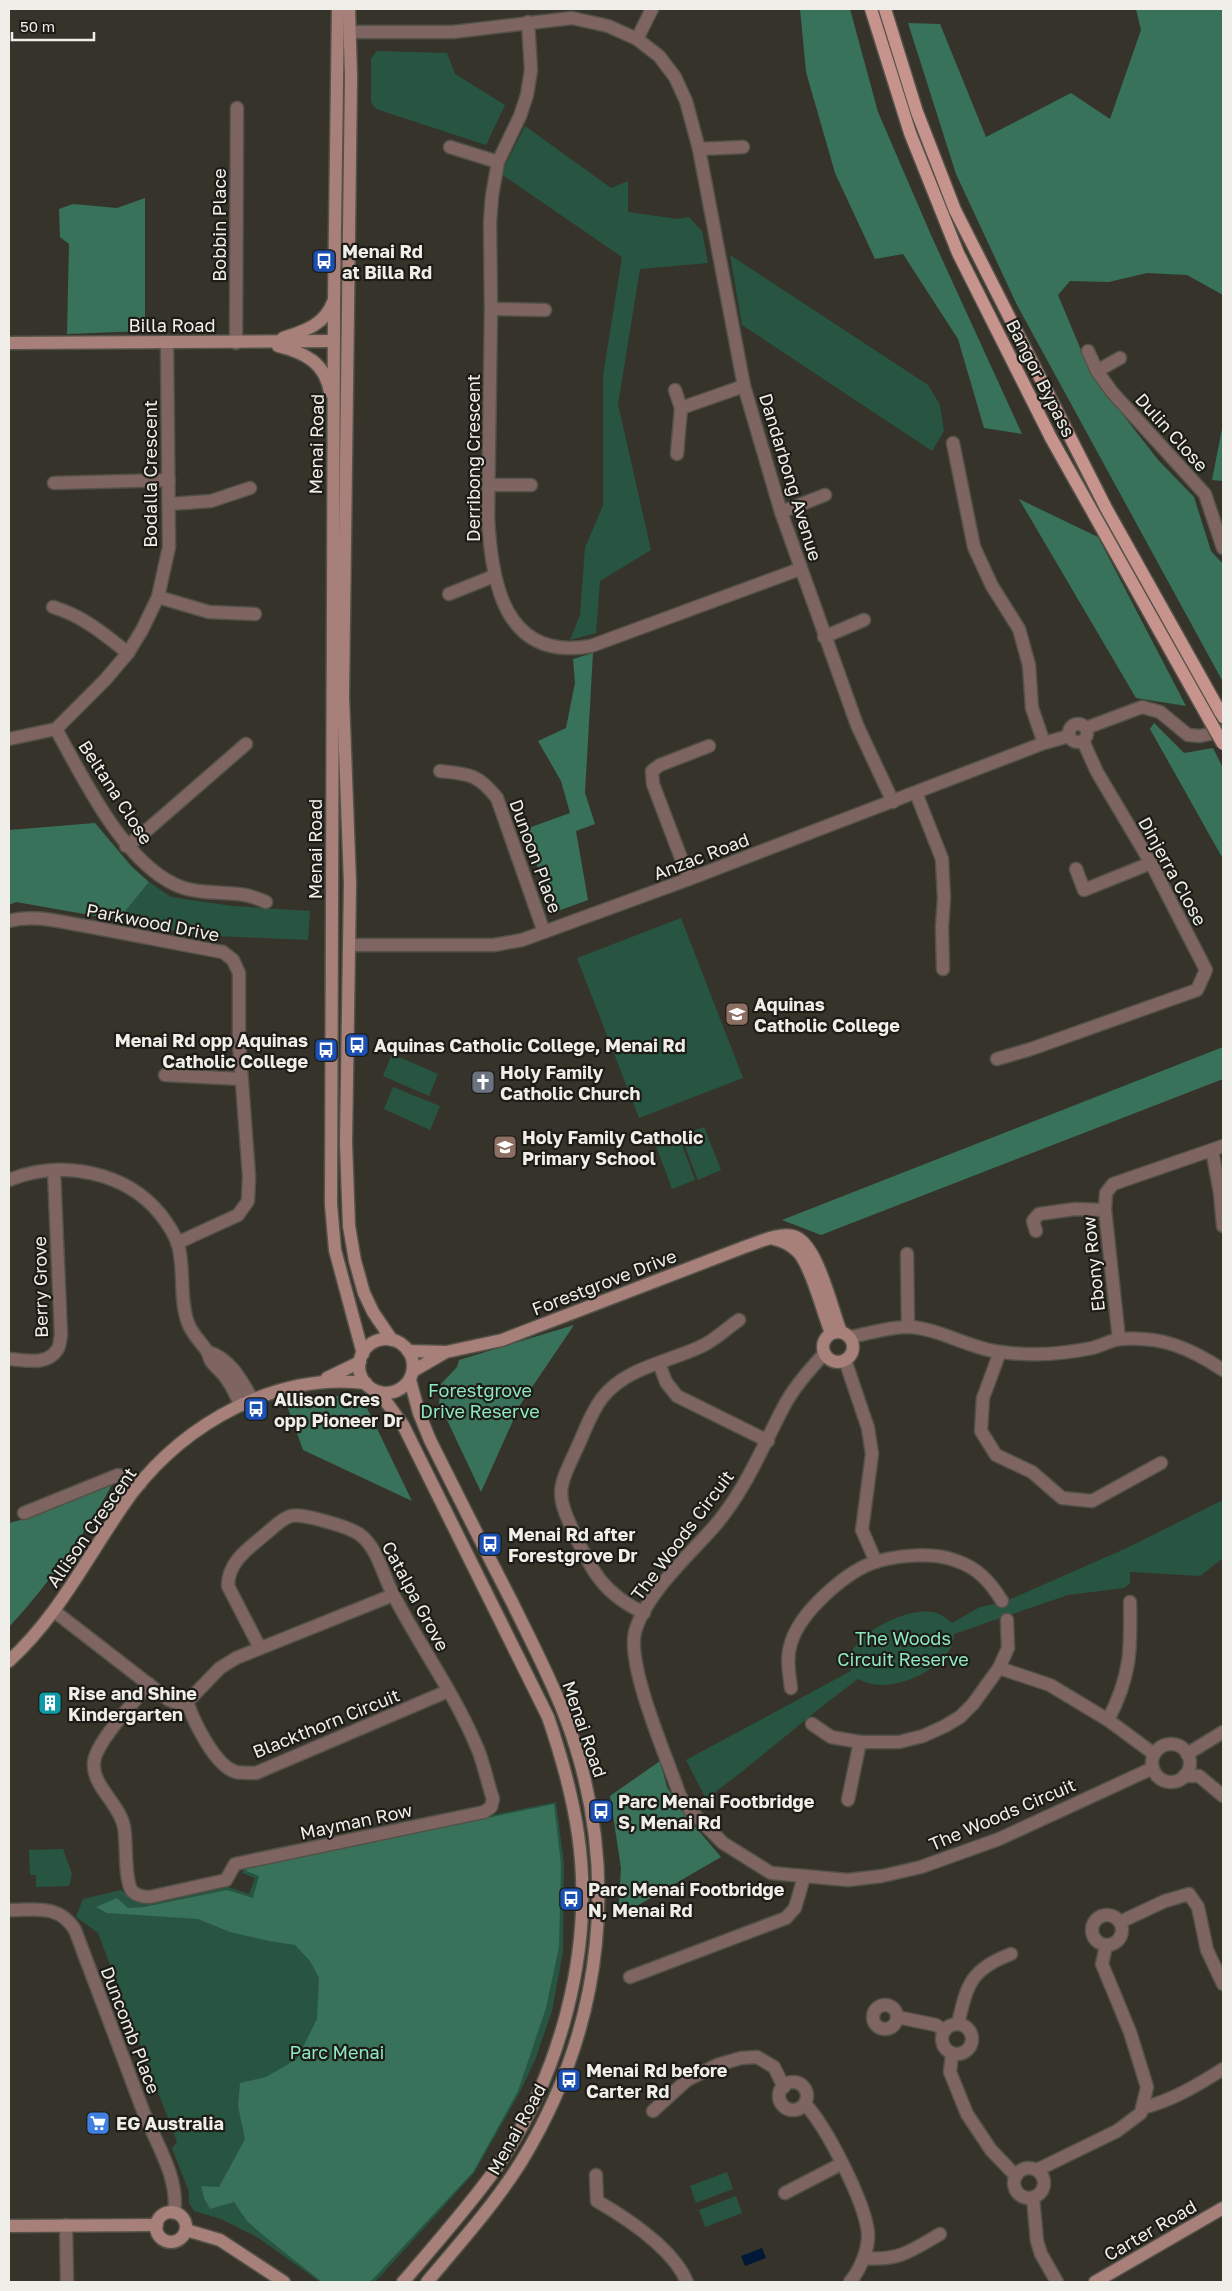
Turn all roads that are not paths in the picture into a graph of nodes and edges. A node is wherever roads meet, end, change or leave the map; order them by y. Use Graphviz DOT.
graph roads {
  1 [pos="338,9"];
  2 [pos="349,9"];
  3 [pos="652,9"];
  4 [pos="871,9"];
  5 [pos="885,9"];
  6 [pos="528,22"];
  7 [pos="344,32"];
  8 [pos="637,39"];
  9 [pos="237,108"];
  10 [pos="450,147"];
  11 [pos="743,147"];
  12 [pos="699,149"];
  13 [pos="498,162"];
  14 [pos="348,288"];
  15 [pos="334,300"];
  16 [pos="491,309"];
  17 [pos="545,310"];
  18 [pos="334,341"];
  19 [pos="167,342"];
  20 [pos="236,342"];
  21 [pos="253,343"];
  22 [pos="9,344"];
  23 [pos="1088,351"];
  24 [pos="1120,358"];
  25 [pos="1097,371"];
  26 [pos="346,384"];
  27 [pos="744,386"];
  28 [pos="675,390"];
  29 [pos="681,408"];
  30 [pos="334,429"];
  31 [pos="953,443"];
  32 [pos="677,454"];
  33 [pos="169,480"];
  34 [pos="54,483"];
  35 [pos="530,485"];
  36 [pos="489,486"];
  37 [pos="250,488"];
  38 [pos="825,495"];
  39 [pos="170,504"];
  40 [pos="781,512"];
  41 [pos="1223,548"];
  42 [pos="800,569"];
  43 [pos="494,576"];
  44 [pos="449,594"];
  45 [pos="158,597"];
  46 [pos="53,607"];
  47 [pos="255,614"];
  48 [pos="864,620"];
  49 [pos="824,637"];
  50 [pos="128,653"];
  51 [pos="1223,716"];
  52 [pos="1086,728"];
  53 [pos="56,729"];
  54 [pos="1223,731"];
  55 [pos="1069,736"];
  56 [pos="9,739"];
  57 [pos="1083,741"];
  58 [pos="1044,743"];
  59 [pos="246,744"];
  60 [pos="1223,744"];
  61 [pos="709,746"];
  62 [pos="440,771"];
  63 [pos="916,793"];
  64 [pos="893,802"];
  65 [pos="126,846"];
  66 [pos="1152,863"];
  67 [pos="1076,869"];
  68 [pos="689,880"];
  69 [pos="266,902"];
  70 [pos="9,921"];
  71 [pos="544,932"];
  72 [pos="332,944"];
  73 [pos="350,944"];
  74 [pos="943,969"];
  75 [pos="997,1058"];
  76 [pos="165,1074"];
  77 [pos="241,1079"];
  78 [pos="1218,1148"];
  79 [pos="54,1171"];
  80 [pos="9,1180"];
  81 [pos="1104,1210"];
  82 [pos="1223,1226"];
  83 [pos="1036,1231"];
  84 [pos="177,1242"];
  85 [pos="907,1254"];
  86 [pos="739,1320"];
  87 [pos="908,1327"];
  88 [pos="840,1334"];
  89 [pos="1119,1339"];
  90 [pos="392,1340"];
  91 [pos="408,1351"];
  92 [pos="446,1352"];
  93 [pos="1000,1352"];
  94 [pos="824,1354"];
  95 [pos="361,1358"];
  96 [pos="9,1359"];
  97 [pos="845,1360"];
  98 [pos="659,1363"];
  99 [pos="1223,1370"];
  100 [pos="411,1375"];
  101 [pos="323,1381"];
  102 [pos="366,1383"];
  103 [pos="379,1392"];
  104 [pos="246,1402"];
  105 [pos="768,1441"];
  106 [pos="1161,1463"];
  107 [pos="140,1484"];
  108 [pos="24,1513"];
  109 [pos="876,1562"];
  110 [pos="393,1595"];
  111 [pos="1002,1601"];
  112 [pos="1130,1602"];
  113 [pos="54,1611"];
  114 [pos="644,1613"];
  115 [pos="1007,1620"];
  116 [pos="260,1648"];
  117 [pos="9,1661"];
  118 [pos="999,1668"];
  119 [pos="149,1684"];
  120 [pos="791,1688"];
  121 [pos="448,1691"];
  122 [pos="187,1702"];
  123 [pos="1108,1720"];
  124 [pos="812,1724"];
  125 [pos="1223,1732"];
  126 [pos="860,1742"];
  127 [pos="1154,1754"];
  128 [pos="1187,1754"];
  129 [pos="1153,1768"];
  130 [pos="1184,1776"];
  131 [pos="1223,1796"];
  132 [pos="848,1800"];
  133 [pos="484,1812"];
  134 [pos="804,1877"];
  135 [pos="9,1910"];
  136 [pos="1120,1922"];
  137 [pos="1106,1946"];
  138 [pos="1011,1954"];
  139 [pos="630,1977"];
  140 [pos="1223,1984"];
  141 [pos="897,2017"];
  142 [pos="958,2024"];
  143 [pos="944,2030"];
  144 [pos="952,2054"];
  145 [pos="1223,2068"];
  146 [pos="784,2087"];
  147 [pos="805,2104"];
  148 [pos="1142,2108"];
  149 [pos="653,2111"];
  150 [pos="841,2164"];
  151 [pos="1037,2170"];
  152 [pos="596,2175"];
  153 [pos="1016,2176"];
  154 [pos="785,2193"];
  155 [pos="1033,2198"];
  156 [pos="1223,2208"];
  157 [pos="174,2213"];
  158 [pos="66,2225"];
  159 [pos="157,2225"];
  160 [pos="9,2226"];
  161 [pos="186,2230"];
  162 [pos="940,2234"];
  163 [pos="864,2258"];
  164 [pos="67,2282"];
  165 [pos="284,2282"];
  166 [pos="403,2282"];
  167 [pos="427,2282"];
  168 [pos="688,2282"];
  169 [pos="850,2282"];
  170 [pos="1057,2282"];
  171 [pos="1095,2282"];
  1 -- 7 [label="main road, Menai Road"];
  2 -- 7 [label="main road, Menai Road"];
  3 -- 8 [label="street"];
  4 -- 60 [label="main road, Bangor Bypass, bridge"];
  5 -- 51 [label="main road, Bangor Bypass"];
  6 -- 7 [label="street, Dandarbong Avenue"];
  6 -- 8 [label="street, Dandarbong Avenue"];
  6 -- 13 [label="street, Derribong Crescent"];
  7 -- 14 [label="main road, Menai Road"];
  7 -- 15 [label="main road, Menai Road"];
  8 -- 12 [label="street, Dandarbong Avenue"];
  9 -- 20 [label="street, Bobbin Place"];
  10 -- 13 [label="street"];
  11 -- 12 [label="street"];
  12 -- 27 [label="street, Dandarbong Avenue"];
  13 -- 16 [label="street, Derribong Crescent"];
  14 -- 18 [label="main road, Menai Road"];
  14 -- 26 [label="main road, Menai Road"];
  15 -- 18 [label="main road, Menai Road"];
  15 -- 21 [label="main road"];
  16 -- 17 [label="street"];
  16 -- 36 [label="street, Derribong Crescent"];
  18 -- 21 [label="main road, Billa Road"];
  18 -- 26 [label="main road, Menai Road"];
  18 -- 30 [label="main road, Menai Road"];
  19 -- 20 [label="main road, Billa Road"];
  19 -- 22 [label="main road, Billa Road"];
  19 -- 33 [label="street, Bodalla Crescent"];
  20 -- 21 [label="main road, Billa Road"];
  21 -- 30 [label="main road"];
  23 -- 25 [label="street, Dulin Close"];
  24 -- 25 [label="street"];
  25 -- 41 [label="street, Dulin Close"];
  26 -- 73 [label="main road, Menai Road"];
  27 -- 29 [label="street"];
  27 -- 40 [label="street, Dandarbong Avenue"];
  28 -- 29 [label="street"];
  29 -- 32 [label="street"];
  30 -- 72 [label="main road, Menai Road"];
  31 -- 58 [label="street"];
  33 -- 34 [label="street"];
  33 -- 39 [label="street, Bodalla Crescent"];
  35 -- 36 [label="street"];
  36 -- 43 [label="street, Derribong Crescent"];
  37 -- 39 [label="street"];
  38 -- 40 [label="street"];
  39 -- 45 [label="street, Bodalla Crescent"];
  40 -- 42 [label="street, Dandarbong Avenue"];
  42 -- 43 [label="street, Derribong Crescent"];
  42 -- 49 [label="street, Dandarbong Avenue"];
  43 -- 44 [label="street"];
  45 -- 47 [label="street"];
  45 -- 50 [label="street, Bodalla Crescent"];
  46 -- 50 [label="street"];
  48 -- 49 [label="street"];
  49 -- 64 [label="street, Dandarbong Avenue"];
  50 -- 53 [label="street, Bodalla Crescent"];
  52 -- 54 [label="street"];
  52 -- 55 [label="street"];
  52 -- 57 [label="street"];
  53 -- 56 [label="street"];
  53 -- 65 [label="street, Beltana Close"];
  55 -- 57 [label="street"];
  55 -- 58 [label="street, Anzac Road"];
  57 -- 66 [label="street, Dinjerra Close"];
  58 -- 63 [label="street, Anzac Road"];
  59 -- 65 [label="street"];
  61 -- 68 [label="street"];
  62 -- 71 [label="street, Dunoon Place"];
  63 -- 64 [label="street, Anzac Road"];
  63 -- 74 [label="street"];
  64 -- 68 [label="street, Anzac Road"];
  65 -- 69 [label="street, Beltana Close"];
  66 -- 67 [label="street"];
  66 -- 75 [label="street, Dinjerra Close"];
  68 -- 71 [label="street, Anzac Road"];
  70 -- 77 [label="street, Parkwood Drive"];
  71 -- 73 [label="street, Anzac Road"];
  72 -- 73 [label="main road, Anzac Road"];
  72 -- 95 [label="main road, Menai Road"];
  73 -- 90 [label="main road, Menai Road"];
  76 -- 77 [label="street"];
  77 -- 84 [label="street, Parkwood Drive"];
  78 -- 81 [label="street, Ebony Row"];
  78 -- 82 [label="street"];
  79 -- 80 [label="street"];
  79 -- 84 [label="street"];
  79 -- 96 [label="street, Berry Grove"];
  81 -- 83 [label="street"];
  81 -- 89 [label="street, Ebony Row"];
  84 -- 104 [label="street"];
  85 -- 87 [label="street"];
  86 -- 98 [label="street"];
  87 -- 88 [label="street"];
  87 -- 93 [label="street"];
  88 -- 92 [label="main road, Forestgrove Drive"];
  88 -- 94 [label="main road"];
  88 -- 97 [label="main road"];
  89 -- 93 [label="street"];
  89 -- 99 [label="street"];
  90 -- 91 [label="main road"];
  90 -- 95 [label="main road"];
  91 -- 92 [label="main road"];
  91 -- 100 [label="main road"];
  92 -- 100 [label="main road"];
  93 -- 106 [label="street"];
  94 -- 97 [label="main road"];
  94 -- 105 [label="street, The Woods Circuit"];
  95 -- 101 [label="main road"];
  95 -- 102 [label="main road"];
  97 -- 109 [label="street"];
  98 -- 105 [label="street"];
  98 -- 114 [label="street"];
  100 -- 103 [label="main road"];
  100 -- 167 [label="main road, Menai Road"];
  101 -- 102 [label="main road"];
  101 -- 104 [label="main road, Allison Crescent"];
  102 -- 103 [label="main road"];
  103 -- 166 [label="main road, Menai Road"];
  104 -- 107 [label="main road, Allison Crescent"];
  105 -- 114 [label="street, The Woods Circuit"];
  107 -- 108 [label="street"];
  107 -- 113 [label="main road, Allison Crescent"];
  109 -- 111 [label="street"];
  109 -- 120 [label="street"];
  110 -- 116 [label="street"];
  110 -- 116 [label="street, Catalpa Grove"];
  110 -- 121 [label="street, Catalpa Grove"];
  112 -- 123 [label="street"];
  113 -- 117 [label="main road, Allison Crescent"];
  113 -- 119 [label="street"];
  114 -- 134 [label="street, The Woods Circuit"];
  115 -- 118 [label="street"];
  116 -- 122 [label="street"];
  118 -- 123 [label="street"];
  118 -- 126 [label="street"];
  119 -- 122 [label="street"];
  119 -- 133 [label="street, Mayman Row"];
  121 -- 122 [label="street, Blackthorn Circuit"];
  121 -- 133 [label="street, Catalpa Grove"];
  123 -- 127 [label="street"];
  124 -- 126 [label="street"];
  125 -- 128 [label="street"];
  126 -- 132 [label="street"];
  127 -- 128 [label="street"];
  127 -- 129 [label="street"];
  128 -- 130 [label="street"];
  129 -- 130 [label="street"];
  129 -- 134 [label="street, The Woods Circuit"];
  130 -- 131 [label="street"];
  134 -- 139 [label="street"];
  135 -- 157 [label="street, Duncomb Place"];
  136 -- 137 [label="street"];
  136 -- 137 [label="street"];
  136 -- 140 [label="street"];
  137 -- 148 [label="street"];
  138 -- 142 [label="street"];
  141 -- 143 [label="street"];
  142 -- 143 [label="street"];
  142 -- 144 [label="street"];
  143 -- 144 [label="street"];
  144 -- 153 [label="street"];
  145 -- 148 [label="street"];
  146 -- 147 [label="street"];
  146 -- 147 [label="street"];
  146 -- 149 [label="street"];
  147 -- 150 [label="street"];
  148 -- 151 [label="street"];
  150 -- 154 [label="street"];
  150 -- 163 [label="street"];
  151 -- 153 [label="street"];
  151 -- 155 [label="street"];
  152 -- 168 [label="street"];
  153 -- 155 [label="street"];
  155 -- 170 [label="street"];
  156 -- 171 [label="main road, Carter Road"];
  157 -- 159 [label="main road"];
  157 -- 161 [label="main road"];
  158 -- 159 [label="main road"];
  158 -- 160 [label="main road"];
  158 -- 164 [label="street"];
  159 -- 161 [label="main road"];
  161 -- 165 [label="main road"];
  162 -- 163 [label="street"];
  163 -- 169 [label="street"];
}
